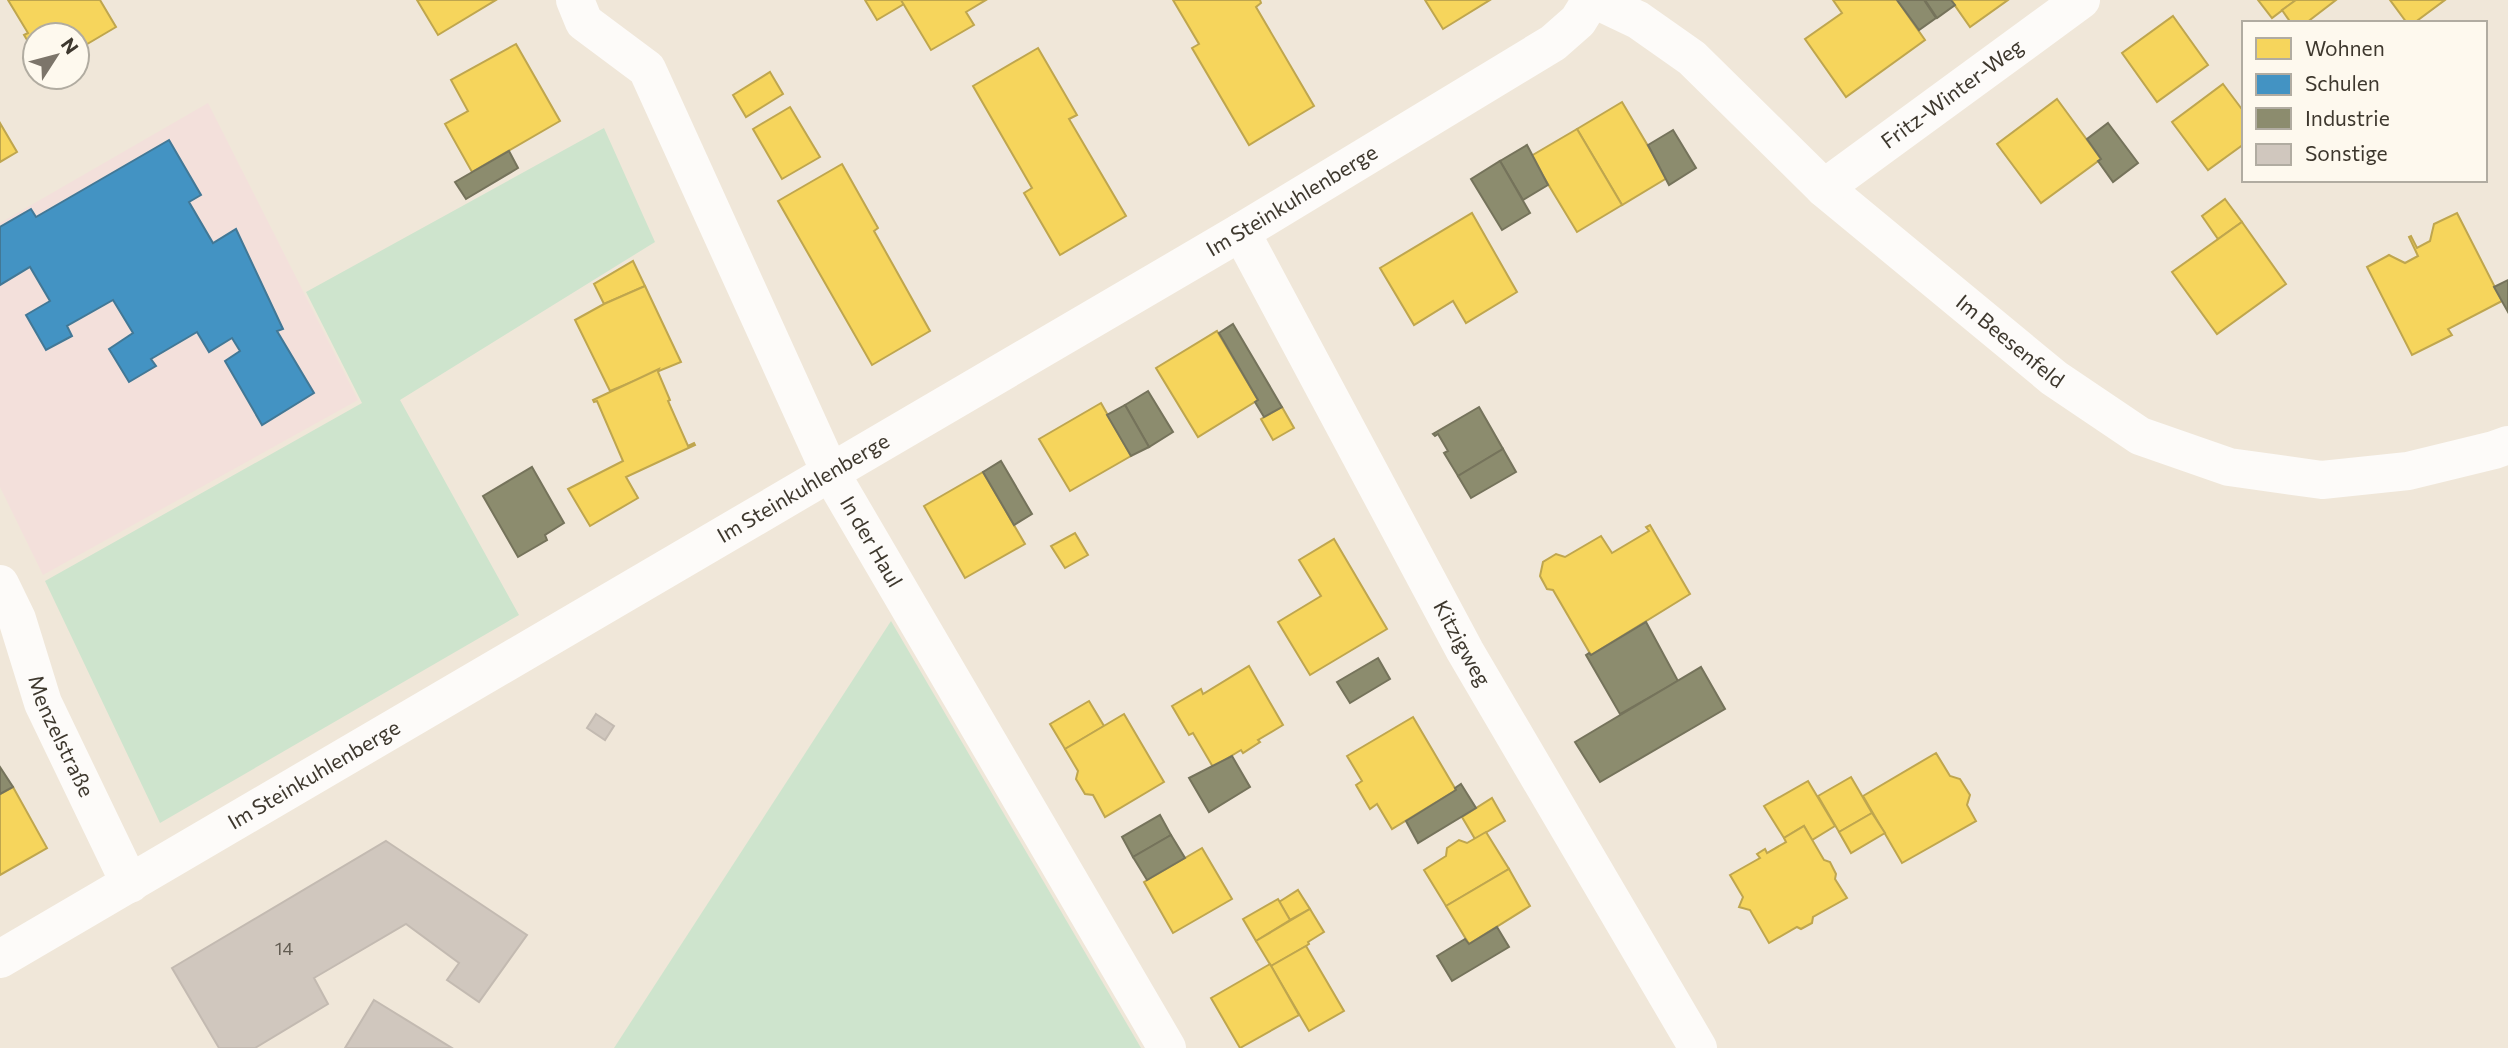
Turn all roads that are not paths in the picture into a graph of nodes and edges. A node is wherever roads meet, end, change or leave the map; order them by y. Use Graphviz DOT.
graph roads {
  1 [pos="575,0"];
  2 [pos="1591,0"];
  3 [pos="1596,0"];
  4 [pos="2081,0"];
  5 [pos="1824,188"];
  6 [pos="1241,232"];
  7 [pos="2508,445"];
  8 [pos="831,472"];
  9 [pos="0,584"];
  10 [pos="130,884"];
  11 [pos="0,959"];
  12 [pos="1167,1048"];
  13 [pos="1698,1048"];
  1 -- 8 [label="street, In der Haul"];
  2 -- 6 [label="street, Im Steinkuhlenberge"];
  3 -- 5 [label="street, Im Beesenfeld"];
  4 -- 5 [label="street, Fritz-Winter-Weg"];
  5 -- 7 [label="street, Im Beesenfeld"];
  6 -- 8 [label="street, Im Steinkuhlenberge"];
  6 -- 13 [label="street, Kitzigweg"];
  8 -- 10 [label="street, Im Steinkuhlenberge"];
  8 -- 12 [label="street, In der Haul"];
  9 -- 10 [label="street, Menzelstraße"];
  10 -- 11 [label="street, Im Steinkuhlenberge"];
}
